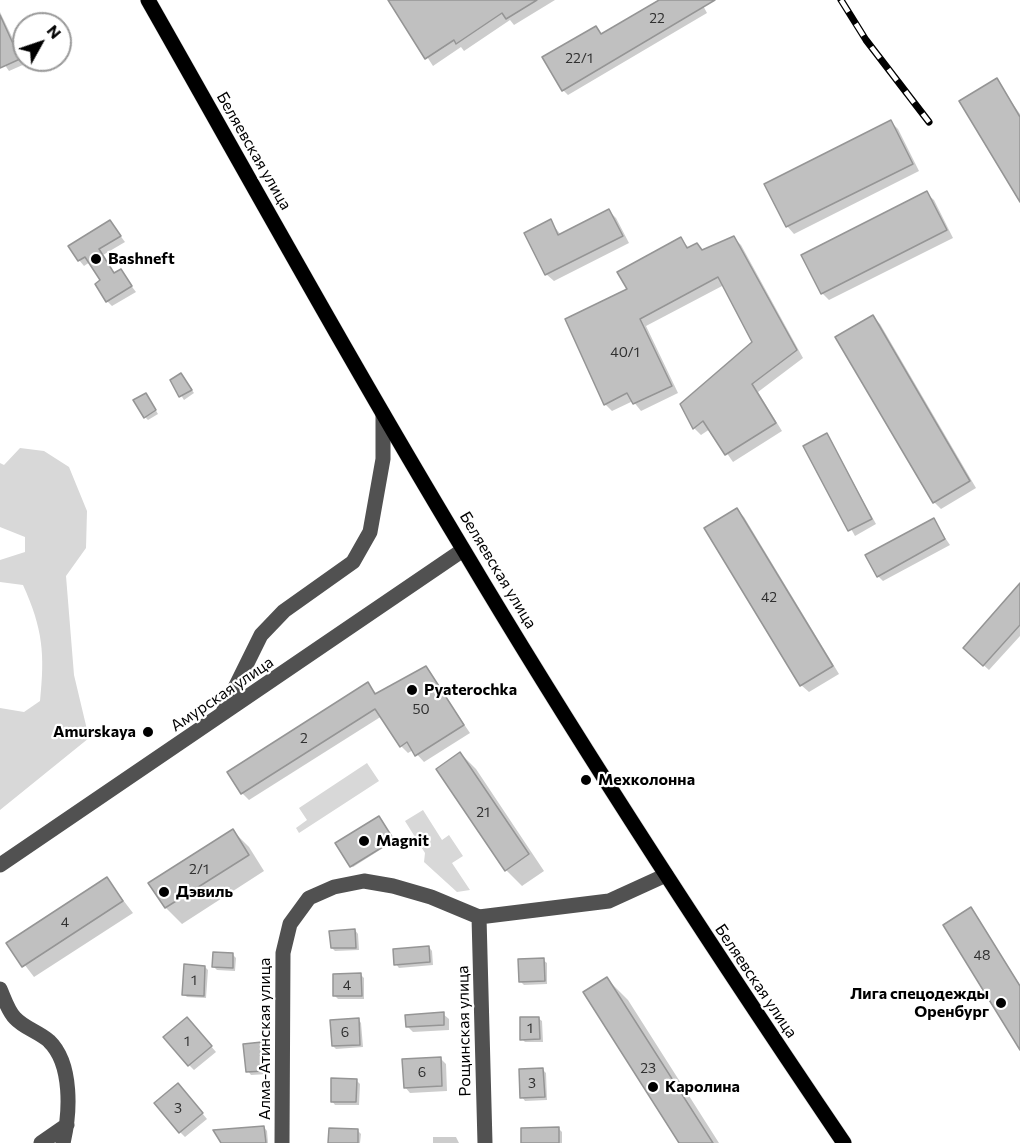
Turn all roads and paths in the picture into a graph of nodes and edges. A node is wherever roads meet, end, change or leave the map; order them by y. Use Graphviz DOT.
graph roads {
  1 [pos="148,0"];
  2 [pos="383,414"];
  3 [pos="463,550"];
  4 [pos="221,717"];
  5 [pos="0,865"];
  6 [pos="666,875"];
  7 [pos="479,917"];
  8 [pos="0,989"];
  9 [pos="67,1125"];
  10 [pos="41,1143"];
  11 [pos="63,1143"];
  12 [pos="282,1143"];
  13 [pos="485,1143"];
  14 [pos="844,1143"];
  1 -- 2 [label="main road, Беляевская улица"];
  2 -- 3 [label="main road, Беляевская улица"];
  2 -- 4 [label="street"];
  3 -- 4 [label="street, Амурская улица"];
  3 -- 6 [label="main road, Беляевская улица"];
  4 -- 5 [label="street, Амурская улица"];
  6 -- 7 [label="street"];
  6 -- 14 [label="main road, Беляевская улица"];
  7 -- 12 [label="street, Алма-Атинская улица"];
  7 -- 13 [label="street, Рощинская улица"];
  8 -- 9 [label="street"];
  9 -- 10 [label="street"];
  9 -- 11 [label="street"];
}
